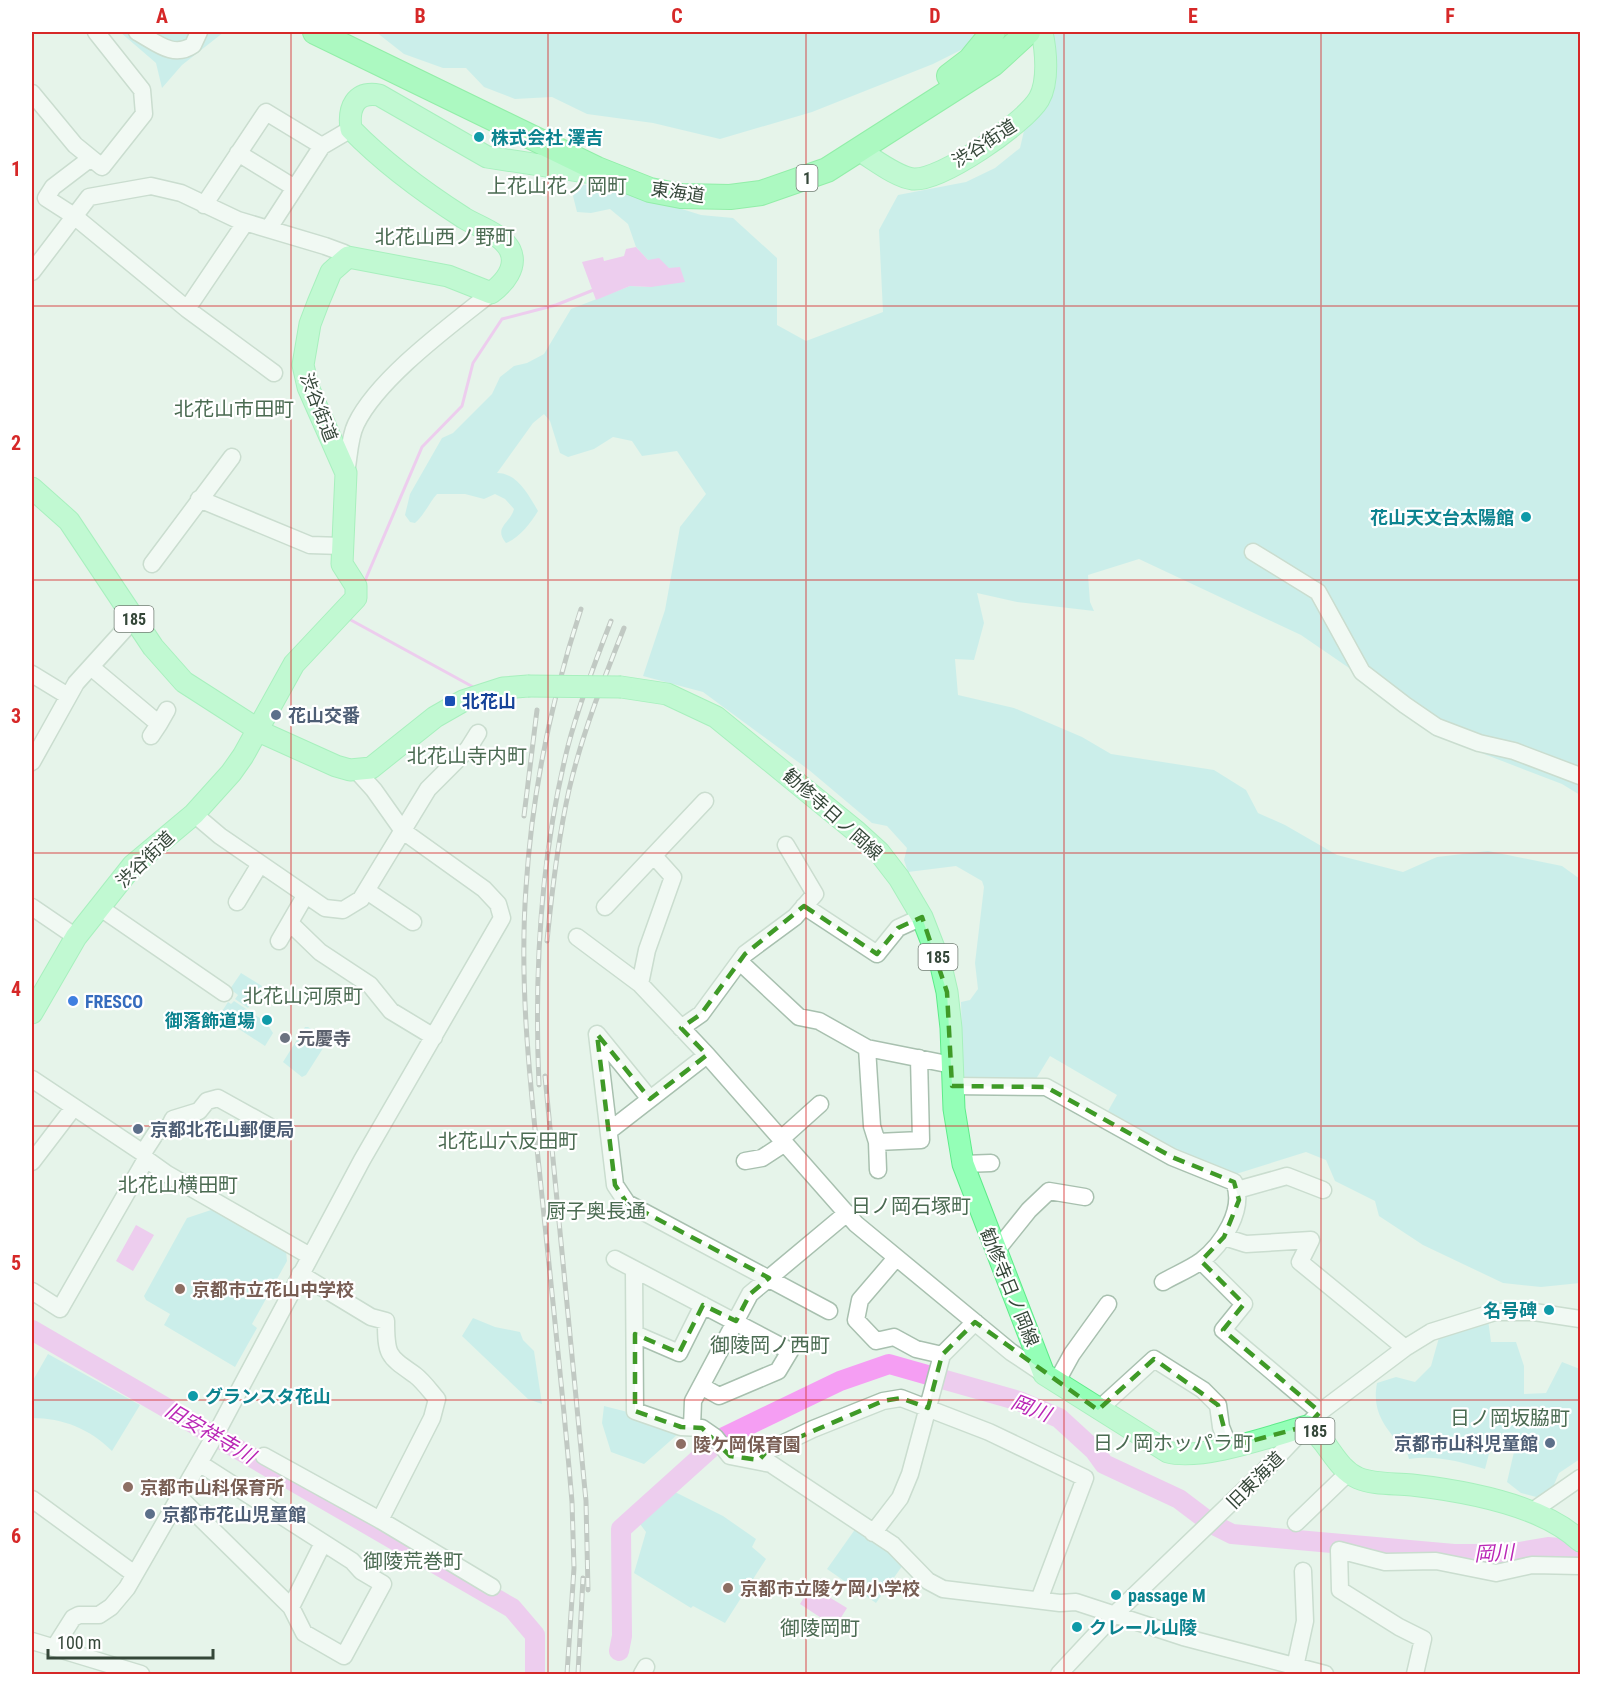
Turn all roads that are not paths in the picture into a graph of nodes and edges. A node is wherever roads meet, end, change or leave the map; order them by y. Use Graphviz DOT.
graph roads {
  1 [pos="96,32"];
  2 [pos="137,32"];
  3 [pos="199,32"];
  4 [pos="315,32"];
  5 [pos="346,32"];
  6 [pos="993,32"];
  7 [pos="1028,32"];
  8 [pos="1041,32"];
  9 [pos="32,93"];
  10 [pos="351,129"];
  11 [pos="322,146"];
  12 [pos="860,151"];
  13 [pos="238,153"];
  14 [pos="549,157"];
  15 [pos="91,158"];
  16 [pos="295,188"];
  17 [pos="204,205"];
  18 [pos="74,216"];
  19 [pos="245,223"];
  20 [pos="269,228"];
  21 [pos="348,257"];
  22 [pos="32,272"];
  23 [pos="491,293"];
  24 [pos="187,309"];
  25 [pos="274,373"];
  26 [pos="232,457"];
  27 [pos="346,473"];
  28 [pos="32,488"];
  29 [pos="199,499"];
  30 [pos="342,546"];
  31 [pos="1253,552"];
  32 [pos="152,564"];
  33 [pos="134,619"];
  34 [pos="91,667"];
  35 [pos="32,674"];
  36 [pos="68,696"];
  37 [pos="159,723"];
  38 [pos="258,728"];
  39 [pos="478,733"];
  40 [pos="37,740"];
  41 [pos="32,762"];
  42 [pos="356,770"];
  43 [pos="1581,776"];
  44 [pos="705,801"];
  45 [pos="194,814"];
  46 [pos="403,831"];
  47 [pos="786,845"];
  48 [pos="654,856"];
  49 [pos="260,864"];
  50 [pos="367,891"];
  51 [pos="305,896"];
  52 [pos="237,902"];
  53 [pos="804,906"];
  54 [pos="605,907"];
  55 [pos="32,908"];
  56 [pos="99,908"];
  57 [pos="922,917"];
  58 [pos="413,922"];
  59 [pos="290,923"];
  60 [pos="76,937"];
  61 [pos="577,937"];
  62 [pos="279,941"];
  63 [pos="741,962"];
  64 [pos="640,984"];
  65 [pos="224,993"];
  66 [pos="32,1013"];
  67 [pos="681,1028"];
  68 [pos="434,1038"];
  69 [pos="867,1048"];
  70 [pos="707,1055"];
  71 [pos="919,1058"];
  72 [pos="952,1075"];
  73 [pos="32,1079"];
  74 [pos="650,1099"];
  75 [pos="820,1104"];
  76 [pos="74,1107"];
  77 [pos="274,1129"];
  78 [pos="609,1131"];
  79 [pos="783,1141"];
  80 [pos="877,1142"];
  81 [pos="144,1156"];
  82 [pos="745,1161"];
  83 [pos="32,1162"];
  84 [pos="991,1163"];
  85 [pos="963,1164"];
  86 [pos="878,1170"];
  87 [pos="1237,1190"];
  88 [pos="1323,1190"];
  89 [pos="1085,1197"];
  90 [pos="847,1213"];
  91 [pos="1224,1236"];
  92 [pos="996,1251"];
  93 [pos="310,1256"];
  94 [pos="896,1257"];
  95 [pos="615,1259"];
  96 [pos="1201,1261"];
  97 [pos="634,1269"];
  98 [pos="300,1274"];
  99 [pos="769,1278"];
  100 [pos="1163,1282"];
  101 [pos="32,1291"];
  102 [pos="1108,1304"];
  103 [pos="704,1305"];
  104 [pos="829,1311"];
  105 [pos="1581,1319"];
  106 [pos="735,1321"];
  107 [pos="975,1322"];
  108 [pos="635,1334"];
  109 [pos="1405,1348"];
  110 [pos="938,1369"];
  111 [pos="1050,1378"];
  112 [pos="701,1386"];
  113 [pos="928,1408"];
  114 [pos="1098,1410"];
  115 [pos="1314,1419"];
  116 [pos="692,1427"];
  117 [pos="1229,1447"];
  118 [pos="264,1455"];
  119 [pos="759,1460"];
  120 [pos="199,1463"];
  121 [pos="1349,1472"];
  122 [pos="1581,1478"];
  123 [pos="178,1496"];
  124 [pos="32,1499"];
  125 [pos="1531,1512"];
  126 [pos="380,1520"];
  127 [pos="1296,1523"];
  128 [pos="873,1533"];
  129 [pos="1581,1541"];
  130 [pos="323,1543"];
  131 [pos="1581,1566"];
  132 [pos="1304,1571"];
  133 [pos="133,1573"];
  134 [pos="492,1587"];
  135 [pos="1039,1600"];
  136 [pos="291,1607"];
  137 [pos="1114,1615"];
  138 [pos="32,1641"];
  139 [pos="54,1648"];
  140 [pos="1295,1667"];
  141 [pos="141,1674"];
  142 [pos="1059,1674"];
  143 [pos="1325,1674"];
  144 [pos="1415,1674"];
  1 -- 15 [label="street"];
  2 -- 3 [label="street"];
  4 -- 14 [label="highway, 東海道 / 1"];
  5 -- 6 [label="highway, 東海道 / 1"];
  7 -- 12 [label="highway, 東海道 / 1"];
  8 -- 12 [label="main road, 渋谷街道"];
  9 -- 15 [label="street"];
  10 -- 11 [label="street"];
  10 -- 14 [label="main road"];
  10 -- 23 [label="main road"];
  11 -- 13 [label="street"];
  11 -- 16 [label="street"];
  12 -- 14 [label="highway, 東海道 / 1"];
  13 -- 16 [label="street"];
  13 -- 17 [label="street"];
  15 -- 18 [label="street"];
  16 -- 20 [label="street"];
  17 -- 18 [label="street"];
  17 -- 19 [label="street"];
  18 -- 22 [label="street"];
  18 -- 24 [label="street"];
  19 -- 20 [label="street"];
  19 -- 24 [label="street"];
  20 -- 21 [label="street"];
  21 -- 23 [label="main road"];
  21 -- 27 [label="main road, 渋谷街道"];
  23 -- 27 [label="street"];
  24 -- 25 [label="street"];
  26 -- 29 [label="street"];
  27 -- 30 [label="main road, 渋谷街道"];
  28 -- 33 [label="main road, 185"];
  29 -- 30 [label="street"];
  29 -- 32 [label="street"];
  30 -- 38 [label="main road, 渋谷街道"];
  31 -- 43 [label="street"];
  33 -- 34 [label="street"];
  33 -- 38 [label="main road, 185"];
  34 -- 36 [label="street"];
  34 -- 37 [label="street"];
  35 -- 36 [label="street"];
  36 -- 40 [label="street"];
  38 -- 42 [label="main road, 185"];
  38 -- 45 [label="main road, 渋谷街道"];
  39 -- 46 [label="street"];
  40 -- 41 [label="street"];
  42 -- 46 [label="street"];
  42 -- 57 [label="main road, 勧修寺日ノ岡線 / 185, bridge"];
  44 -- 48 [label="street"];
  45 -- 49 [label="street"];
  45 -- 56 [label="main road, 渋谷街道"];
  46 -- 50 [label="street"];
  46 -- 68 [label="street"];
  47 -- 53 [label="street"];
  48 -- 54 [label="street"];
  48 -- 64 [label="street"];
  49 -- 51 [label="street"];
  49 -- 52 [label="street"];
  50 -- 51 [label="street"];
  50 -- 58 [label="street"];
  51 -- 59 [label="street"];
  53 -- 57 [label="street"];
  53 -- 63 [label="street"];
  55 -- 60 [label="street"];
  56 -- 60 [label="main road, 渋谷街道"];
  56 -- 65 [label="street"];
  57 -- 72 [label="main road, 勧修寺日ノ岡線 / 185"];
  59 -- 62 [label="street"];
  59 -- 68 [label="street"];
  60 -- 66 [label="main road, 渋谷街道"];
  61 -- 64 [label="street, 勧修寺日ノ岡線 / 185"];
  63 -- 67 [label="street"];
  63 -- 69 [label="street"];
  64 -- 67 [label="street, 勧修寺日ノ岡線 / 185"];
  67 -- 70 [label="street, 勧修寺日ノ岡線 / 185"];
  68 -- 93 [label="street"];
  69 -- 71 [label="street"];
  69 -- 80 [label="street"];
  70 -- 74 [label="street"];
  70 -- 79 [label="street, 勧修寺日ノ岡線 / 185"];
  71 -- 72 [label="street"];
  71 -- 80 [label="street"];
  72 -- 85 [label="main road, 勧修寺日ノ岡線 / 185"];
  72 -- 87 [label="street"];
  73 -- 76 [label="street"];
  74 -- 78 [label="street"];
  74 -- 78 [label="street"];
  75 -- 79 [label="street"];
  76 -- 81 [label="street"];
  76 -- 83 [label="street"];
  77 -- 81 [label="street"];
  78 -- 99 [label="street"];
  79 -- 82 [label="street"];
  79 -- 90 [label="street, 勧修寺日ノ岡線 / 185"];
  80 -- 86 [label="street"];
  81 -- 93 [label="street"];
  81 -- 101 [label="street"];
  84 -- 85 [label="street"];
  85 -- 92 [label="main road, 勧修寺日ノ岡線 / 185"];
  87 -- 88 [label="street"];
  87 -- 91 [label="street"];
  89 -- 92 [label="street"];
  90 -- 94 [label="street, 勧修寺日ノ岡線 / 185"];
  90 -- 99 [label="street"];
  91 -- 96 [label="street"];
  91 -- 109 [label="street"];
  92 -- 111 [label="main road, 勧修寺日ノ岡線 / 185"];
  93 -- 98 [label="street"];
  94 -- 107 [label="street, 勧修寺日ノ岡線 / 185"];
  94 -- 110 [label="street"];
  95 -- 97 [label="street"];
  96 -- 100 [label="street"];
  96 -- 115 [label="street"];
  97 -- 103 [label="street"];
  97 -- 108 [label="street"];
  98 -- 120 [label="street"];
  98 -- 126 [label="street"];
  99 -- 104 [label="street"];
  99 -- 106 [label="street"];
  102 -- 111 [label="street"];
  103 -- 106 [label="street"];
  103 -- 108 [label="street"];
  105 -- 109 [label="street, 旧東海道"];
  106 -- 112 [label="street"];
  106 -- 112 [label="street"];
  107 -- 110 [label="street"];
  107 -- 111 [label="street, 勧修寺日ノ岡線 / 185"];
  108 -- 116 [label="street"];
  109 -- 115 [label="street, 旧東海道"];
  110 -- 113 [label="street"];
  111 -- 114 [label="main road, 勧修寺日ノ岡線 / 185"];
  112 -- 116 [label="street"];
  113 -- 119 [label="street"];
  113 -- 128 [label="street"];
  113 -- 135 [label="street"];
  114 -- 117 [label="main road, 勧修寺日ノ岡線 / 185"];
  114 -- 117 [label="street"];
  115 -- 117 [label="main road, 勧修寺日ノ岡線 / 185"];
  115 -- 121 [label="main road, 185"];
  115 -- 137 [label="street, 旧東海道"];
  116 -- 119 [label="street"];
  118 -- 126 [label="street"];
  119 -- 128 [label="street"];
  120 -- 123 [label="street"];
  120 -- 130 [label="street"];
  121 -- 125 [label="main road"];
  121 -- 127 [label="street"];
  122 -- 125 [label="street"];
  123 -- 133 [label="street"];
  123 -- 136 [label="street"];
  124 -- 133 [label="street"];
  125 -- 129 [label="main road"];
  126 -- 134 [label="street"];
  128 -- 135 [label="street"];
  130 -- 136 [label="street"];
  130 -- 136 [label="street"];
  131 -- 144 [label="street"];
  132 -- 140 [label="street"];
  133 -- 139 [label="street"];
  135 -- 137 [label="street"];
  137 -- 140 [label="street"];
  137 -- 142 [label="street, 旧東海道"];
  138 -- 139 [label="street"];
  139 -- 141 [label="street"];
  140 -- 143 [label="street"];
}
